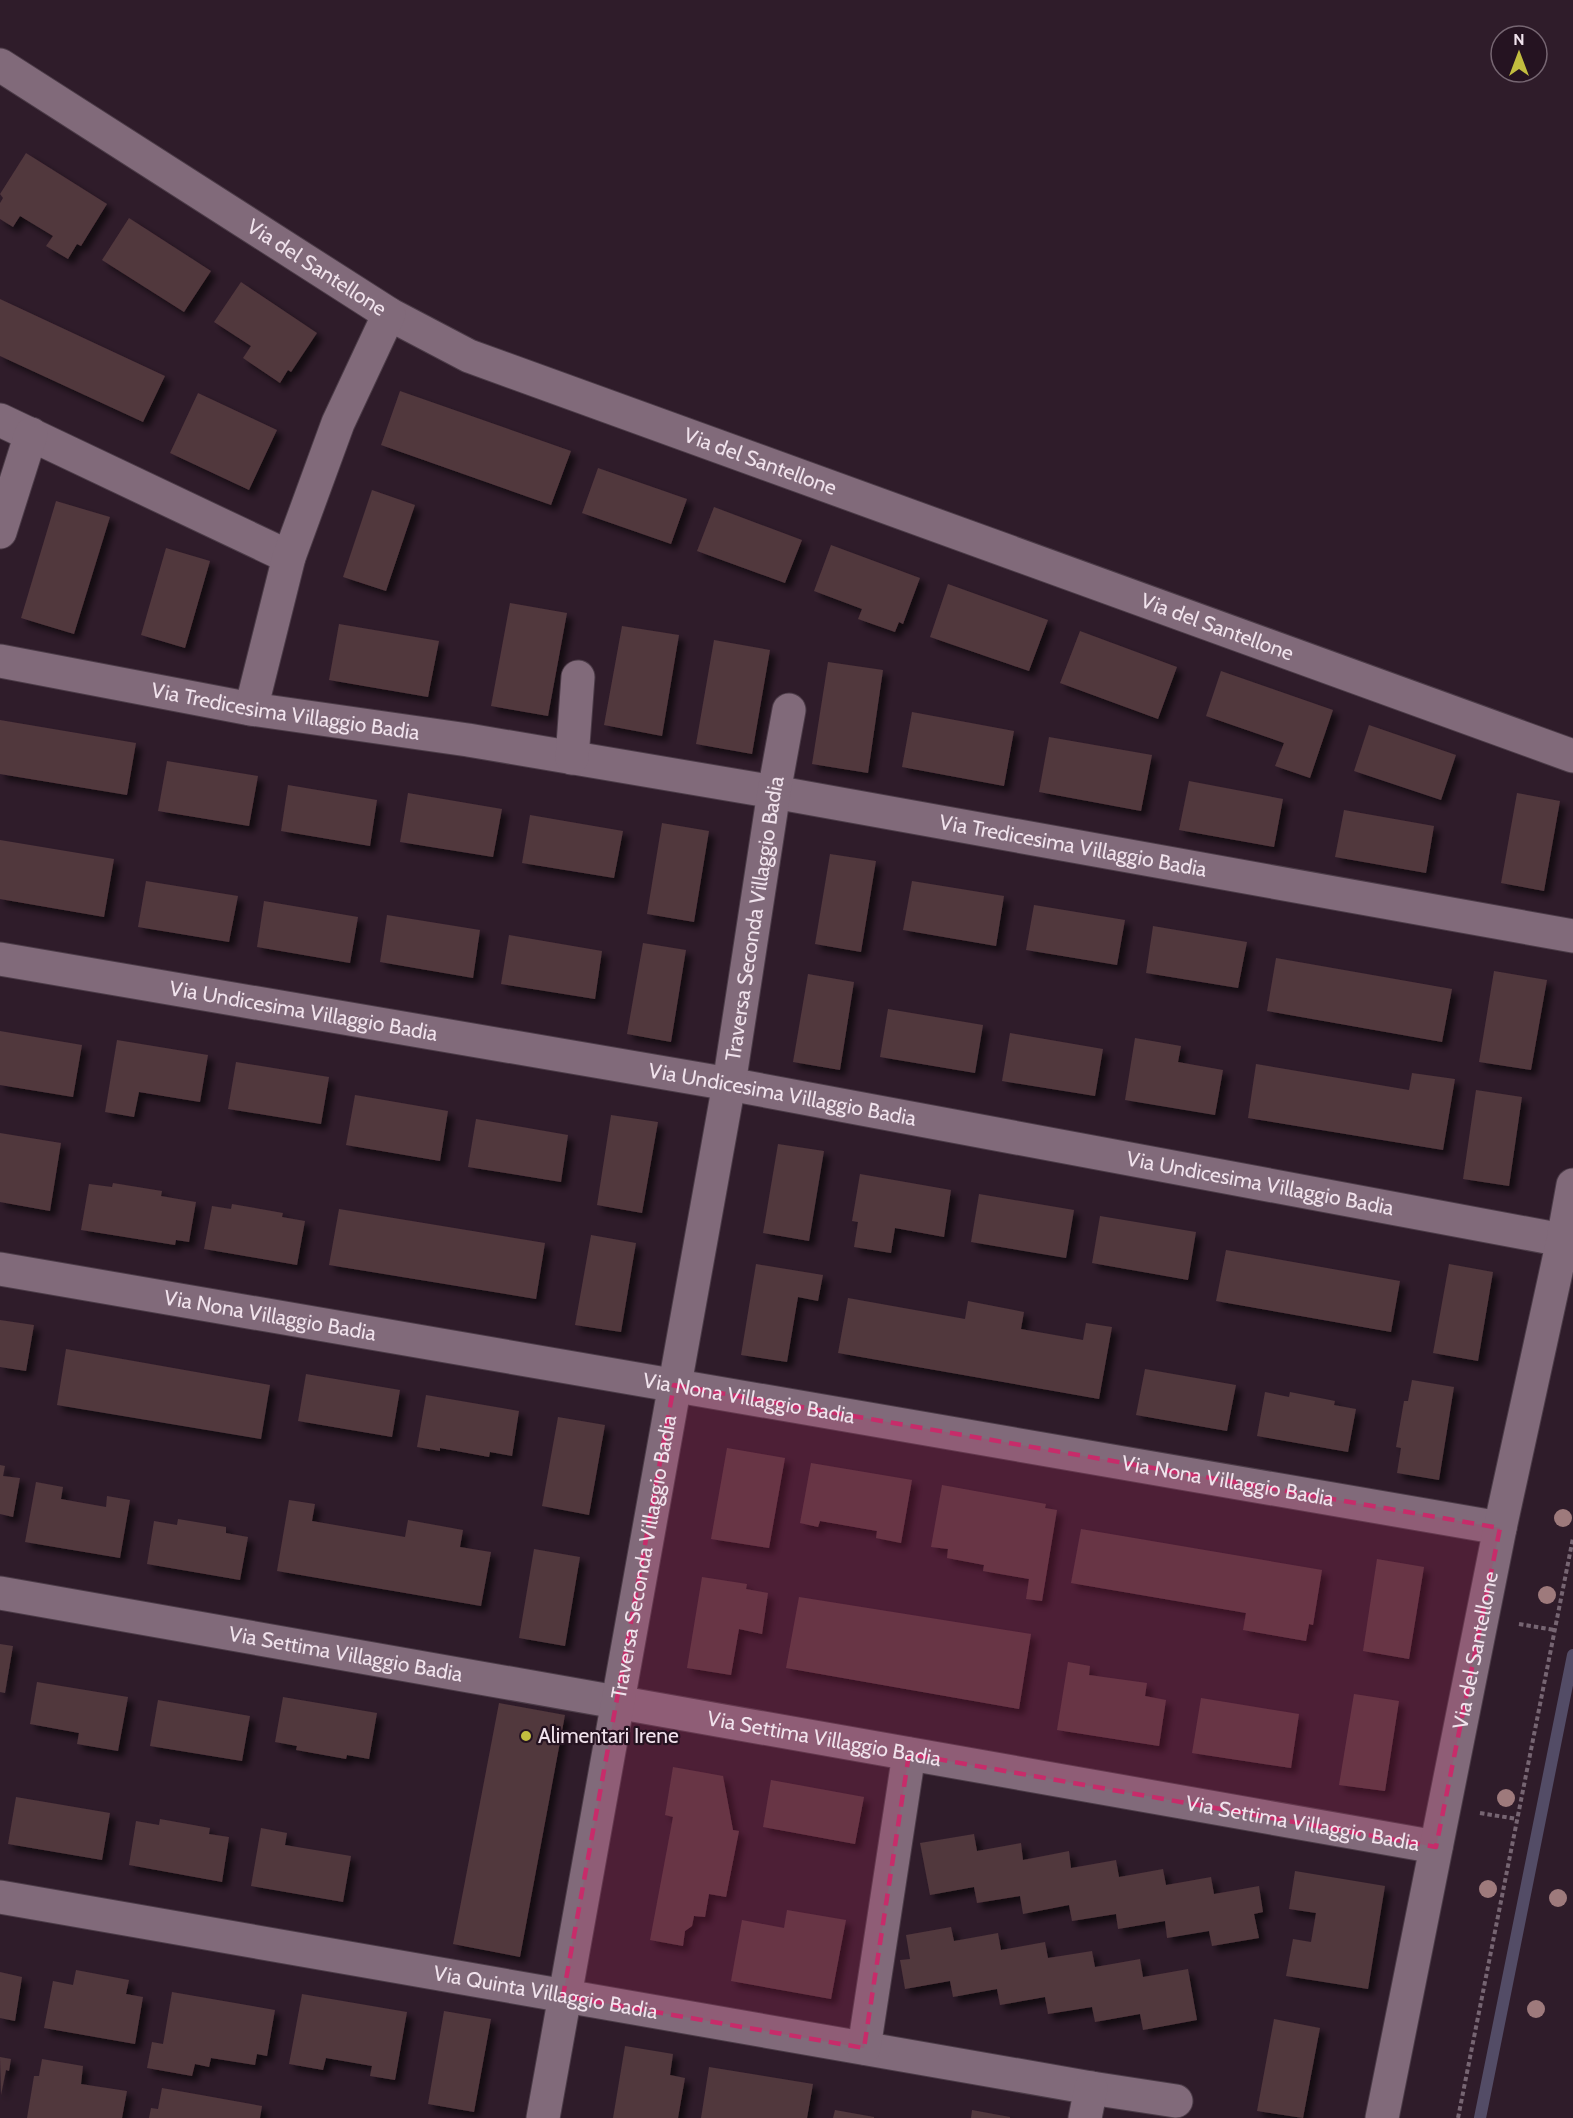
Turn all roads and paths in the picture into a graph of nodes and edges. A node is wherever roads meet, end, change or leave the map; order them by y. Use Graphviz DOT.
graph roads {
  1 [pos="0,65"];
  2 [pos="389,314"];
  3 [pos="0,420"];
  4 [pos="31,434"];
  5 [pos="0,532"];
  6 [pos="289,557"];
  7 [pos="0,661"];
  8 [pos="578,677"];
  9 [pos="251,709"];
  10 [pos="789,710"];
  11 [pos="1573,756"];
  12 [pos="572,758"];
  13 [pos="774,792"];
  14 [pos="1573,936"];
  15 [pos="0,960"];
  16 [pos="729,1084"];
  17 [pos="1573,1185"];
  18 [pos="1568,1241"];
  19 [pos="0,1269"];
  20 [pos="674,1386"];
  21 [pos="1500,1528"];
  22 [pos="1573,1538"];
  23 [pos="0,1593"];
  24 [pos="617,1702"];
  25 [pos="909,1754"];
  26 [pos="1436,1847"];
  27 [pos="0,1897"];
  28 [pos="564,1996"];
  29 [pos="864,2048"];
  30 [pos="1176,2101"];
  31 [pos="1088,2103"];
  32 [pos="543,2118"];
  33 [pos="1382,2118"];
  34 [pos="1458,2118"];
  1 -- 2 [label="street, Via del Santellone"];
  2 -- 6 [label="street"];
  2 -- 11 [label="street, Via del Santellone"];
  3 -- 4 [label="street"];
  4 -- 5 [label="street"];
  4 -- 6 [label="street"];
  6 -- 9 [label="street"];
  7 -- 9 [label="street, Via Tredicesima Villaggio Badia"];
  8 -- 12 [label="street"];
  9 -- 12 [label="street, Via Tredicesima Villaggio Badia"];
  10 -- 13 [label="street, Traversa Seconda Villaggio Badia"];
  12 -- 13 [label="street, Via Tredicesima Villaggio Badia"];
  13 -- 14 [label="street, Via Tredicesima Villaggio Badia"];
  13 -- 16 [label="street, Traversa Seconda Villaggio Badia"];
  15 -- 16 [label="street, Via Undicesima Villaggio Badia"];
  16 -- 18 [label="street, Via Undicesima Villaggio Badia"];
  16 -- 20 [label="street, Traversa Seconda Villaggio Badia"];
  17 -- 18 [label="street, Via del Santellone"];
  18 -- 21 [label="street, Via del Santellone"];
  19 -- 20 [label="street, Via Nona Villaggio Badia"];
  20 -- 21 [label="street, Via Nona Villaggio Badia"];
  20 -- 24 [label="street, Traversa Seconda Villaggio Badia"];
  21 -- 26 [label="street, Via del Santellone"];
  22 -- 34 [label="path"];
  23 -- 24 [label="street, Via Settima Villaggio Badia"];
  24 -- 25 [label="street, Via Settima Villaggio Badia"];
  24 -- 28 [label="street, Traversa Seconda Villaggio Badia"];
  25 -- 26 [label="street, Via Settima Villaggio Badia"];
  25 -- 29 [label="street"];
  26 -- 33 [label="street, Via del Santellone"];
  27 -- 28 [label="street, Via Quinta Villaggio Badia"];
  28 -- 29 [label="street, Via Quinta Villaggio Badia"];
  28 -- 32 [label="street, Traversa Seconda Villaggio Badia"];
  29 -- 31 [label="street, Via Quinta Villaggio Badia"];
  30 -- 31 [label="street, Via Quinta Villaggio Badia"];
}
